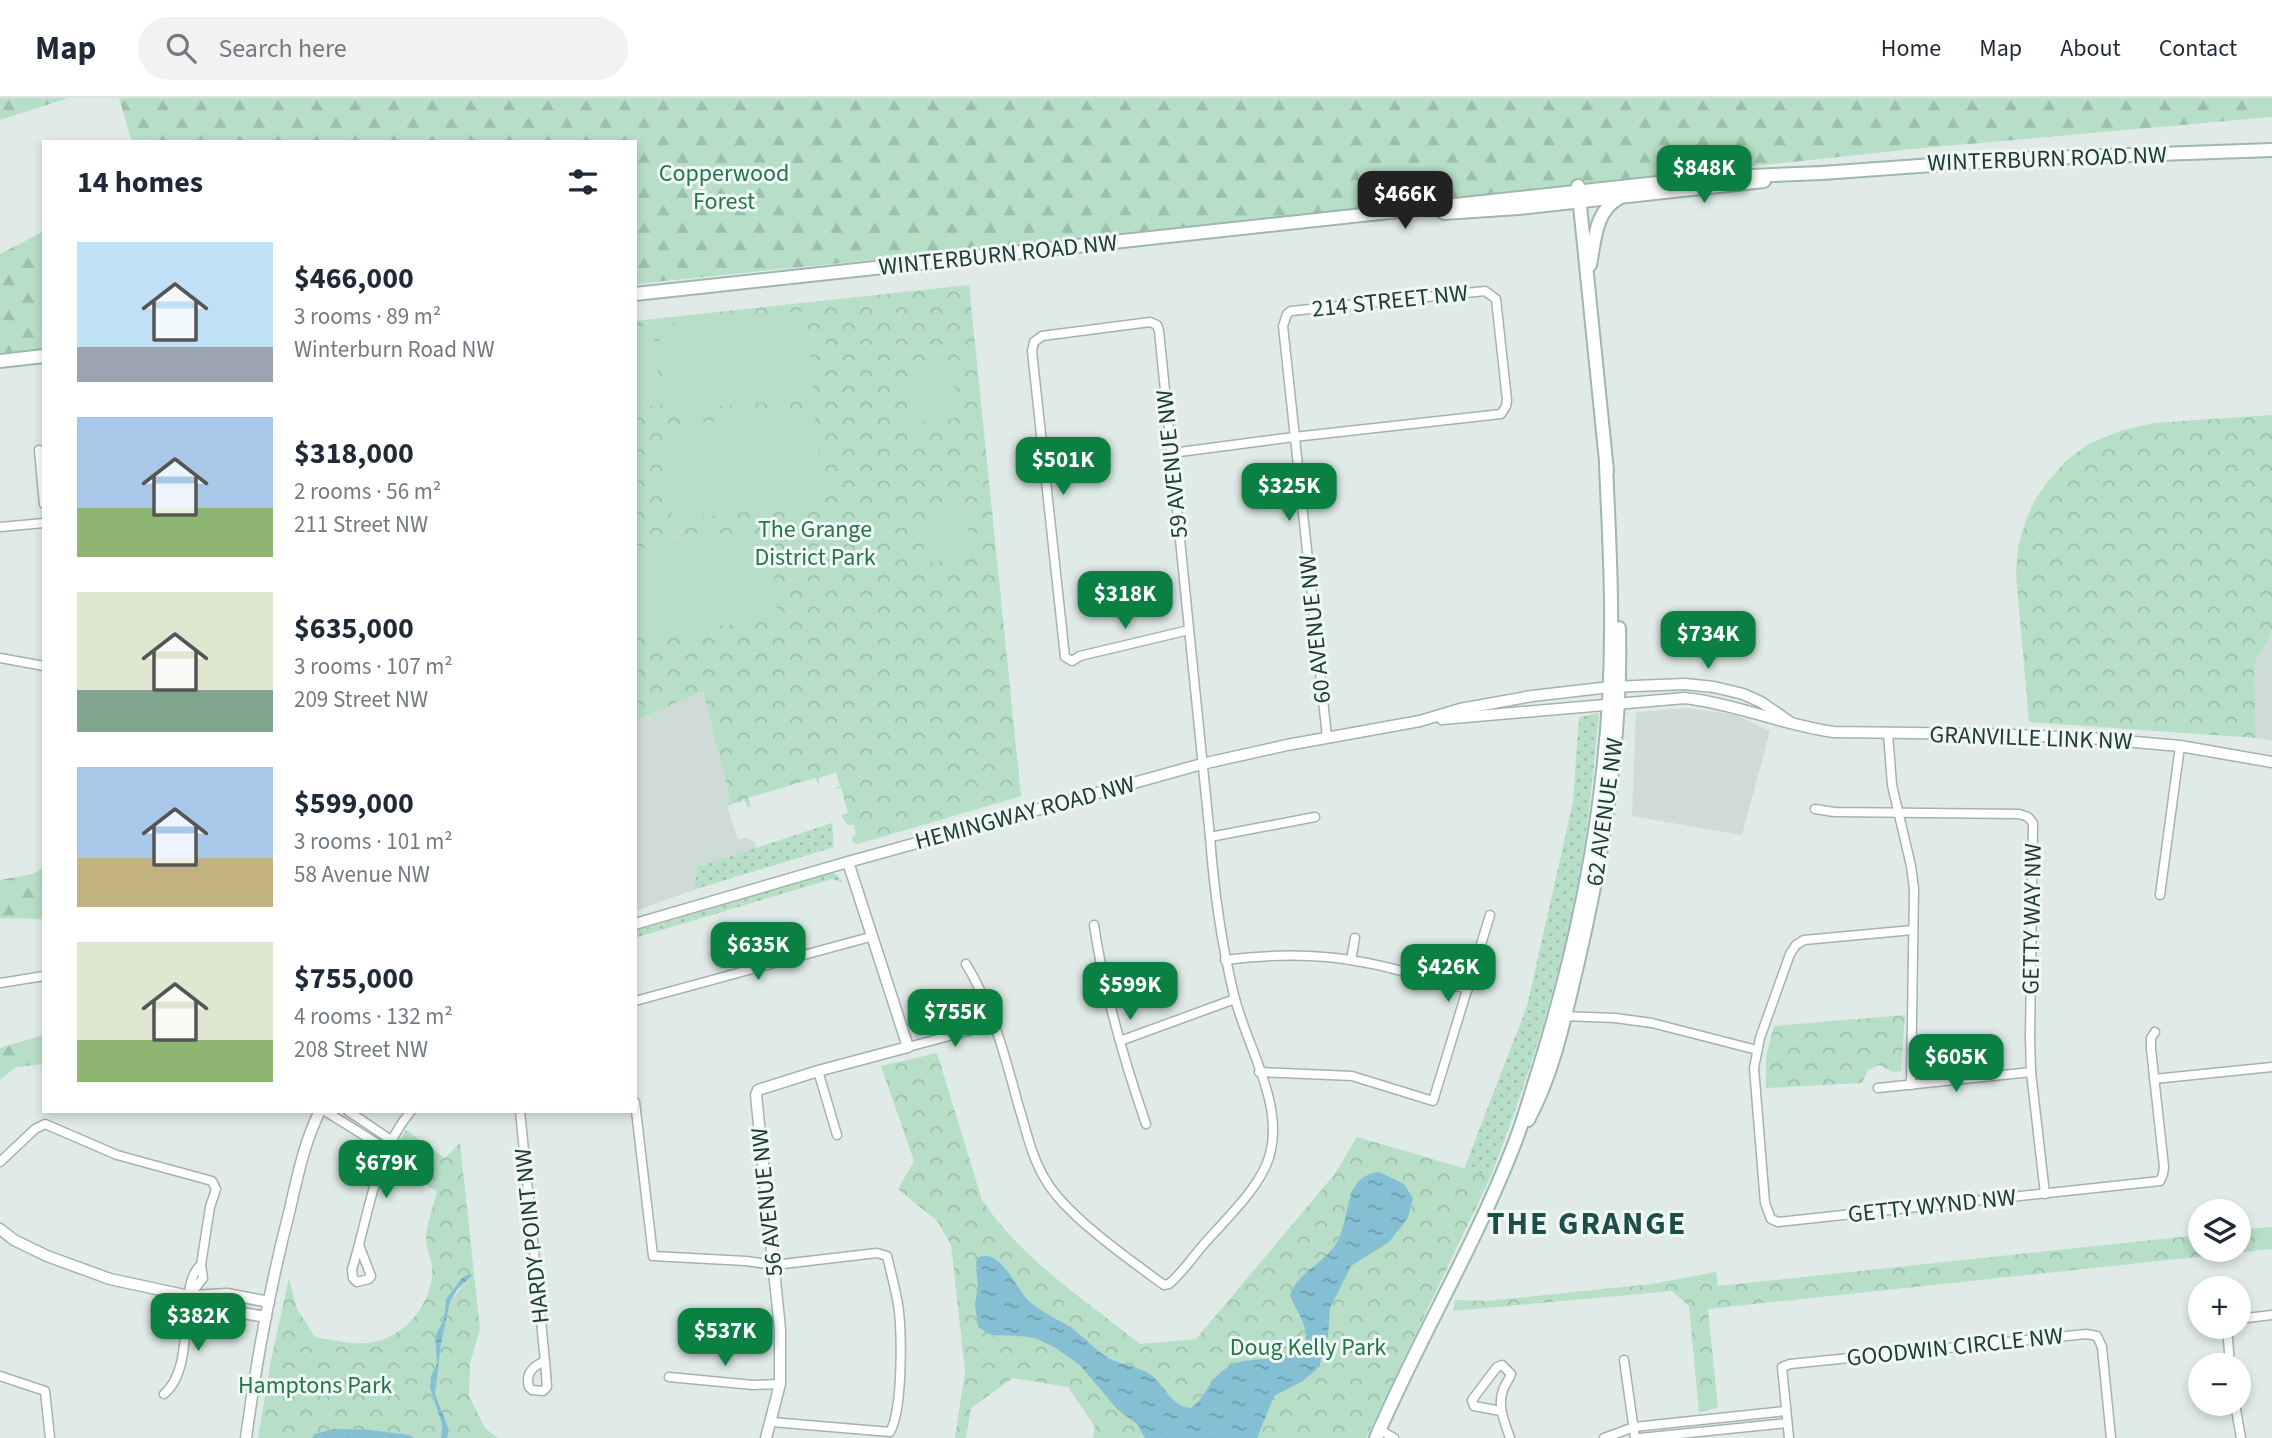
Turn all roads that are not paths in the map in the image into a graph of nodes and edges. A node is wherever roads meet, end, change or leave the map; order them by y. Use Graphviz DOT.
graph roads {
  1 [pos="2272,150"];
  2 [pos="1822,173"];
  3 [pos="1579,193"];
  4 [pos="1621,197"];
  5 [pos="1587,279"];
  6 [pos="637,293"];
  7 [pos="1287,314"];
  8 [pos="42,356"];
  9 [pos="0,361"];
  10 [pos="1294,437"];
  11 [pos="39,450"];
  12 [pos="1172,453"];
  13 [pos="42,482"];
  14 [pos="42,523"];
  15 [pos="0,527"];
  16 [pos="1189,629"];
  17 [pos="0,658"];
  18 [pos="42,666"];
  19 [pos="1615,687"];
  20 [pos="1613,703"];
  21 [pos="1420,721"];
  22 [pos="1790,722"];
  23 [pos="1888,734"];
  24 [pos="1327,737"];
  25 [pos="2180,746"];
  26 [pos="2272,762"];
  27 [pos="1202,764"];
  28 [pos="1815,809"];
  29 [pos="1898,812"];
  30 [pos="1315,817"];
  31 [pos="1210,837"];
  32 [pos="848,862"];
  33 [pos="2160,895"];
  34 [pos="1490,915"];
  35 [pos="637,923"];
  36 [pos="1094,925"];
  37 [pos="1913,930"];
  38 [pos="870,937"];
  39 [pos="1355,938"];
  40 [pos="1225,960"];
  41 [pos="1351,960"];
  42 [pos="966,964"];
  43 [pos="42,976"];
  44 [pos="0,983"];
  45 [pos="1468,989"];
  46 [pos="1235,999"];
  47 [pos="637,1000"];
  48 [pos="1561,1016"];
  49 [pos="994,1024"];
  50 [pos="2154,1031"];
  51 [pos="1120,1041"];
  52 [pos="908,1047"];
  53 [pos="1757,1050"];
  54 [pos="2272,1067"];
  55 [pos="818,1071"];
  56 [pos="1259,1072"];
  57 [pos="2031,1072"];
  58 [pos="2154,1079"];
  59 [pos="1911,1085"];
  60 [pos="1878,1088"];
  61 [pos="322,1113"];
  62 [pos="326,1113"];
  63 [pos="351,1113"];
  64 [pos="409,1113"];
  65 [pos="520,1113"];
  66 [pos="636,1113"];
  67 [pos="1146,1124"];
  68 [pos="837,1135"];
  69 [pos="391,1140"];
  70 [pos="386,1149"];
  71 [pos="0,1161"];
  72 [pos="2045,1194"];
  73 [pos="0,1229"];
  74 [pos="359,1245"];
  75 [pos="774,1265"];
  76 [pos="189,1296"];
  77 [pos="269,1302"];
  78 [pos="2272,1315"];
  79 [pos="266,1317"];
  80 [pos="2251,1317"];
  81 [pos="1624,1360"];
  82 [pos="545,1361"];
  83 [pos="0,1376"];
  84 [pos="669,1377"];
  85 [pos="780,1384"];
  86 [pos="164,1394"];
  87 [pos="1501,1410"];
  88 [pos="1786,1411"];
  89 [pos="2237,1416"];
  90 [pos="772,1422"];
  91 [pos="1787,1423"];
  92 [pos="1378,1434"];
  93 [pos="1636,1434"];
  94 [pos="50,1438"];
  95 [pos="246,1438"];
  96 [pos="766,1438"];
  97 [pos="1394,1438"];
  98 [pos="1510,1438"];
  99 [pos="1604,1438"];
  100 [pos="1788,1438"];
  101 [pos="2111,1438"];
  102 [pos="2241,1438"];
  1 -- 2 [label="main road, WINTERBURN ROAD NW"];
  2 -- 3 [label="main road, WINTERBURN ROAD NW"];
  2 -- 4 [label="main road, WINTERBURN ROAD NW"];
  3 -- 4 [label="main road, WINTERBURN ROAD NW"];
  3 -- 5 [label="main road, 62 AVENUE NW"];
  3 -- 6 [label="main road, WINTERBURN ROAD NW"];
  4 -- 5 [label="main road"];
  5 -- 19 [label="main road, 62 AVENUE NW"];
  7 -- 10 [label="street, 60 AVENUE NW"];
  7 -- 10 [label="street, 214 STREET NW"];
  8 -- 9 [label="main road"];
  10 -- 12 [label="street"];
  10 -- 24 [label="street, 60 AVENUE NW"];
  11 -- 13 [label="street"];
  12 -- 16 [label="street, 59 AVENUE NW"];
  12 -- 16 [label="street, 59 AVENUE NW"];
  14 -- 15 [label="street"];
  16 -- 27 [label="street, 59 AVENUE NW"];
  17 -- 18 [label="street"];
  19 -- 20 [label="main road, 62 AVENUE NW"];
  19 -- 21 [label="street, HEMINGWAY ROAD NW"];
  19 -- 22 [label="street, GRANVILLE LINK NW"];
  20 -- 21 [label="street, HEMINGWAY ROAD NW"];
  20 -- 22 [label="street, GRANVILLE LINK NW"];
  20 -- 48 [label="main road, 62 AVENUE NW"];
  21 -- 24 [label="street, HEMINGWAY ROAD NW"];
  22 -- 23 [label="street, GRANVILLE LINK NW"];
  23 -- 25 [label="street, GRANVILLE LINK NW"];
  23 -- 29 [label="street"];
  24 -- 27 [label="street, HEMINGWAY ROAD NW"];
  25 -- 26 [label="street, GRANVILLE LINK NW"];
  25 -- 33 [label="street"];
  27 -- 31 [label="street, 59 AVENUE NW"];
  27 -- 32 [label="street, HEMINGWAY ROAD NW"];
  28 -- 29 [label="street"];
  29 -- 37 [label="street"];
  29 -- 57 [label="street, GETTY WAY NW"];
  30 -- 31 [label="street"];
  31 -- 40 [label="street, 59 AVENUE NW"];
  32 -- 35 [label="street, HEMINGWAY ROAD NW"];
  32 -- 38 [label="street"];
  34 -- 45 [label="street"];
  36 -- 51 [label="street"];
  37 -- 53 [label="street"];
  37 -- 59 [label="street"];
  38 -- 47 [label="street"];
  38 -- 52 [label="street"];
  39 -- 41 [label="street"];
  40 -- 41 [label="street"];
  40 -- 46 [label="street, 59 AVENUE NW"];
  41 -- 45 [label="street"];
  42 -- 49 [label="street"];
  43 -- 44 [label="street"];
  45 -- 56 [label="street"];
  46 -- 51 [label="street"];
  46 -- 56 [label="street, 59 AVENUE NW"];
  48 -- 53 [label="street"];
  48 -- 92 [label="main road, 62 AVENUE NW"];
  49 -- 52 [label="street"];
  49 -- 56 [label="street, 59 AVENUE NW"];
  50 -- 58 [label="street, GETTY WYND NW"];
  51 -- 67 [label="street"];
  52 -- 55 [label="street"];
  53 -- 72 [label="street, GETTY WYND NW"];
  54 -- 58 [label="street"];
  55 -- 68 [label="street"];
  55 -- 75 [label="street, 56 AVENUE NW"];
  57 -- 59 [label="street"];
  57 -- 72 [label="street, GETTY WAY NW"];
  58 -- 72 [label="street, GETTY WYND NW"];
  59 -- 60 [label="street"];
  61 -- 77 [label="street"];
  62 -- 70 [label="street"];
  63 -- 69 [label="street"];
  64 -- 69 [label="street"];
  65 -- 82 [label="street, HARDY POINT NW"];
  66 -- 75 [label="street"];
  69 -- 70 [label="street"];
  70 -- 74 [label="street"];
  71 -- 76 [label="street"];
  73 -- 76 [label="street"];
  75 -- 85 [label="street, 56 AVENUE NW"];
  75 -- 90 [label="street"];
  76 -- 77 [label="street"];
  76 -- 79 [label="street"];
  76 -- 86 [label="street"];
  77 -- 79 [label="street"];
  78 -- 80 [label="street"];
  79 -- 95 [label="street"];
  81 -- 93 [label="street"];
  83 -- 94 [label="street"];
  84 -- 85 [label="street"];
  85 -- 90 [label="street, 56 AVENUE NW"];
  87 -- 87 [label="street"];
  87 -- 98 [label="street"];
  88 -- 91 [label="street, GOODWIN CIRCLE NW"];
  88 -- 93 [label="street"];
  88 -- 101 [label="street, GOODWIN CIRCLE NW"];
  89 -- 102 [label="street"];
  90 -- 96 [label="street, 56 AVENUE NW"];
  91 -- 93 [label="street"];
  91 -- 100 [label="street, GOODWIN CIRCLE NW"];
  92 -- 97 [label="street"];
  93 -- 99 [label="street"];
}
